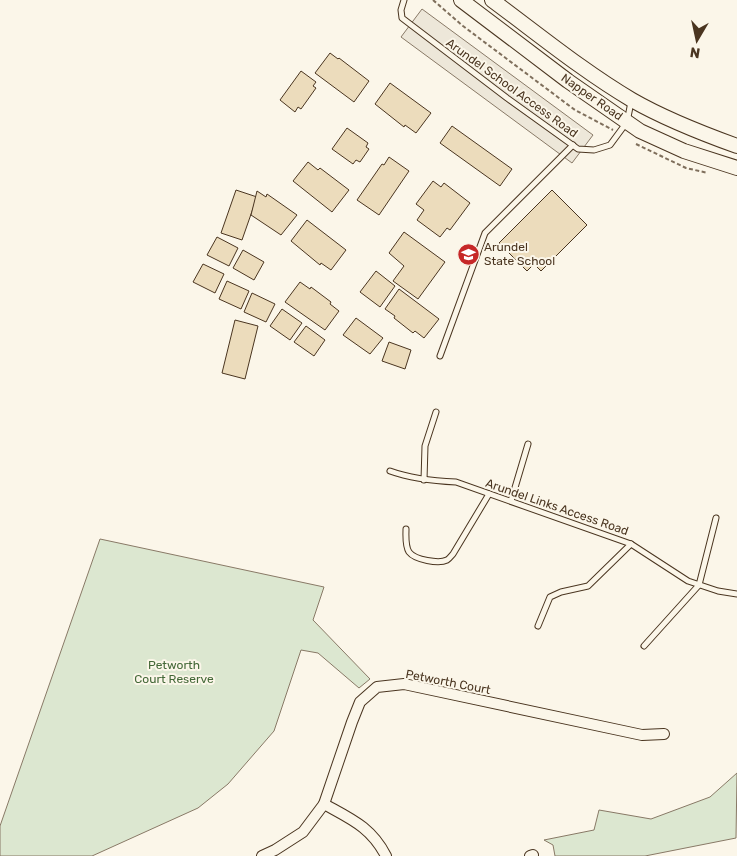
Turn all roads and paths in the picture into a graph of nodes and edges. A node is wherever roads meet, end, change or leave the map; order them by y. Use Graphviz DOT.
graph roads {
  1 [pos="404,0"];
  2 [pos="461,0"];
  3 [pos="492,0"];
  4 [pos="631,99"];
  5 [pos="627,122"];
  6 [pos="573,145"];
  7 [pos="737,146"];
  8 [pos="737,168"];
  9 [pos="440,356"];
  10 [pos="436,412"];
  11 [pos="528,444"];
  12 [pos="390,471"];
  13 [pos="424,480"];
  14 [pos="489,494"];
  15 [pos="511,502"];
  16 [pos="716,518"];
  17 [pos="406,529"];
  18 [pos="631,544"];
  19 [pos="699,585"];
  20 [pos="737,594"];
  21 [pos="538,626"];
  22 [pos="644,646"];
  23 [pos="664,734"];
  24 [pos="324,804"];
  25 [pos="262,856"];
  26 [pos="386,856"];
  1 -- 6 [label="lane, Arundel School Access Road"];
  2 -- 5 [label="main road, Napper Road"];
  3 -- 4 [label="main road, Napper Road"];
  4 -- 5 [label="lane"];
  4 -- 7 [label="main road, Napper Road"];
  5 -- 6 [label="lane, Arundel School Access Road"];
  5 -- 8 [label="main road, Napper Road"];
  6 -- 9 [label="lane"];
  10 -- 13 [label="lane"];
  11 -- 15 [label="lane"];
  12 -- 13 [label="lane, Arundel Links Access Road"];
  13 -- 14 [label="lane, Arundel Links Access Road"];
  14 -- 15 [label="lane, Arundel Links Access Road"];
  14 -- 17 [label="lane"];
  15 -- 18 [label="lane, Arundel Links Access Road"];
  16 -- 19 [label="lane"];
  18 -- 19 [label="lane, Arundel Links Access Road"];
  18 -- 21 [label="lane"];
  19 -- 20 [label="lane, Arundel Links Access Road"];
  19 -- 22 [label="lane"];
  23 -- 24 [label="street, Petworth Court"];
  24 -- 25 [label="street, Petworth Court"];
  24 -- 26 [label="street"];
}
